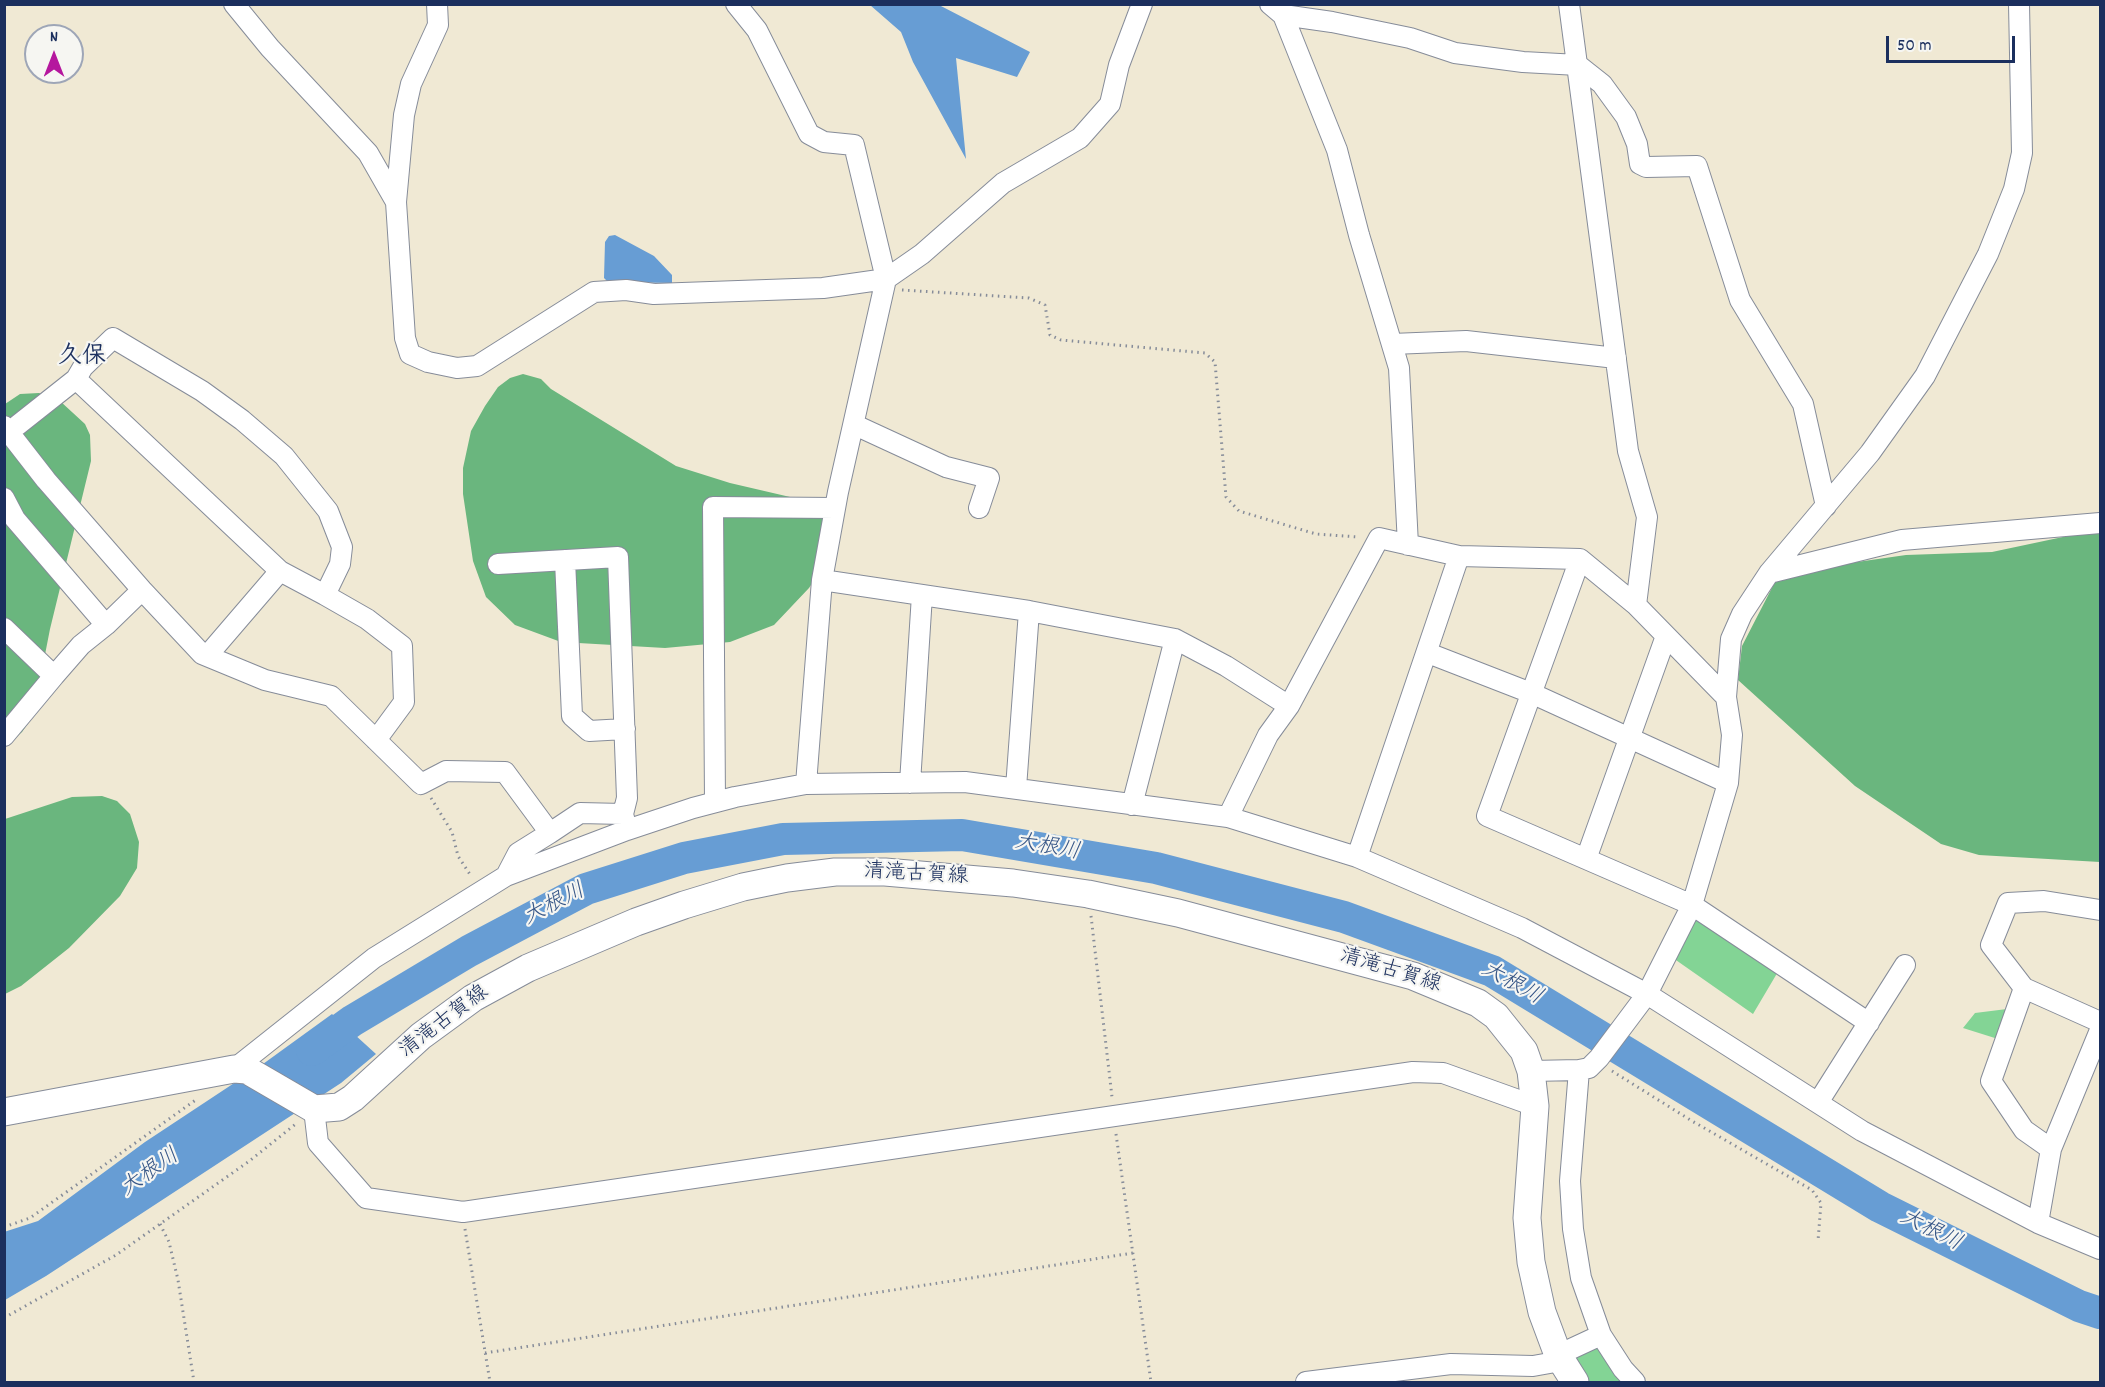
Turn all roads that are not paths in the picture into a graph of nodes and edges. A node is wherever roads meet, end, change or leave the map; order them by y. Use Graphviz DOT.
graph roads {
  1 [pos="234,4"];
  2 [pos="437,4"];
  3 [pos="736,4"];
  4 [pos="1142,4"];
  5 [pos="1569,4"];
  6 [pos="2019,4"];
  7 [pos="1277,10"];
  8 [pos="1578,65"];
  9 [pos="396,202"];
  10 [pos="886,279"];
  11 [pos="1392,344"];
  12 [pos="1616,358"];
  13 [pos="76,379"];
  14 [pos="855,425"];
  15 [pos="7,429"];
  16 [pos="4,498"];
  17 [pos="1826,506"];
  18 [pos="835,508"];
  19 [pos="979,508"];
  20 [pos="2100,523"];
  21 [pos="1408,545"];
  22 [pos="1459,556"];
  23 [pos="1580,559"];
  24 [pos="565,560"];
  25 [pos="498,564"];
  26 [pos="280,571"];
  27 [pos="1769,573"];
  28 [pos="822,580"];
  29 [pos="142,590"];
  30 [pos="325,595"];
  31 [pos="922,595"];
  32 [pos="1636,605"];
  33 [pos="1029,611"];
  34 [pos="106,625"];
  35 [pos="4,628"];
  36 [pos="1666,636"];
  37 [pos="1175,639"];
  38 [pos="1428,653"];
  39 [pos="207,656"];
  40 [pos="54,676"];
  41 [pos="1532,693"];
  42 [pos="1726,697"];
  43 [pos="1289,706"];
  44 [pos="625,729"];
  45 [pos="4,736"];
  46 [pos="1630,738"];
  47 [pos="376,740"];
  48 [pos="910,783"];
  49 [pos="1728,783"];
  50 [pos="806,784"];
  51 [pos="1016,788"];
  52 [pos="715,802"];
  53 [pos="1132,805"];
  54 [pos="1228,817"];
  55 [pos="625,822"];
  56 [pos="550,833"];
  57 [pos="1357,857"];
  58 [pos="1586,859"];
  59 [pos="506,876"];
  60 [pos="1692,905"];
  61 [pos="2100,910"];
  62 [pos="1905,965"];
  63 [pos="2024,988"];
  64 [pos="1645,997"];
  65 [pos="1869,1023"];
  66 [pos="2100,1023"];
  67 [pos="2100,1030"];
  68 [pos="1591,1063"];
  69 [pos="241,1070"];
  70 [pos="1531,1071"];
  71 [pos="1819,1101"];
  72 [pos="1535,1106"];
  73 [pos="309,1107"];
  74 [pos="4,1112"];
  75 [pos="2051,1149"];
  76 [pos="2038,1223"];
  77 [pos="2100,1249"];
  78 [pos="1601,1335"];
  79 [pos="1565,1366"];
  80 [pos="1372,1378"];
  81 [pos="1306,1383"];
  82 [pos="1635,1383"];
  1 -- 9 [label="street"];
  2 -- 9 [label="street"];
  3 -- 10 [label="street"];
  4 -- 10 [label="street"];
  5 -- 8 [label="street"];
  6 -- 17 [label="street"];
  7 -- 8 [label="street"];
  7 -- 11 [label="street"];
  8 -- 12 [label="street"];
  8 -- 17 [label="street"];
  9 -- 10 [label="street"];
  10 -- 14 [label="street"];
  11 -- 12 [label="street"];
  11 -- 21 [label="street"];
  12 -- 32 [label="street"];
  13 -- 15 [label="street"];
  13 -- 26 [label="street"];
  13 -- 30 [label="street"];
  14 -- 18 [label="street"];
  14 -- 19 [label="street"];
  15 -- 29 [label="street"];
  16 -- 34 [label="street"];
  17 -- 27 [label="street"];
  18 -- 28 [label="street"];
  18 -- 52 [label="street"];
  20 -- 27 [label="street"];
  21 -- 22 [label="street"];
  21 -- 43 [label="street"];
  22 -- 23 [label="street"];
  22 -- 38 [label="street"];
  23 -- 32 [label="street"];
  23 -- 41 [label="street"];
  24 -- 25 [label="street"];
  24 -- 44 [label="street"];
  24 -- 44 [label="street"];
  26 -- 30 [label="street"];
  26 -- 39 [label="street"];
  27 -- 42 [label="street"];
  28 -- 31 [label="street"];
  28 -- 50 [label="street"];
  29 -- 34 [label="street"];
  29 -- 39 [label="street"];
  30 -- 47 [label="street"];
  31 -- 33 [label="street"];
  31 -- 48 [label="street"];
  32 -- 36 [label="street"];
  33 -- 37 [label="street"];
  33 -- 51 [label="street"];
  34 -- 40 [label="street"];
  35 -- 40 [label="street"];
  36 -- 42 [label="street"];
  36 -- 46 [label="street"];
  37 -- 43 [label="street"];
  37 -- 53 [label="street"];
  38 -- 41 [label="street"];
  38 -- 57 [label="street"];
  39 -- 47 [label="street"];
  40 -- 45 [label="street"];
  41 -- 46 [label="street"];
  41 -- 58 [label="street"];
  42 -- 49 [label="street"];
  43 -- 54 [label="street"];
  44 -- 55 [label="street"];
  46 -- 49 [label="street"];
  46 -- 58 [label="street"];
  47 -- 56 [label="street"];
  48 -- 50 [label="street"];
  48 -- 51 [label="street"];
  49 -- 60 [label="street"];
  50 -- 52 [label="street"];
  51 -- 53 [label="street"];
  52 -- 55 [label="street"];
  53 -- 54 [label="street"];
  54 -- 57 [label="street"];
  55 -- 56 [label="street"];
  55 -- 59 [label="street"];
  56 -- 59 [label="street"];
  57 -- 64 [label="street"];
  58 -- 60 [label="street"];
  59 -- 69 [label="street"];
  60 -- 64 [label="street"];
  60 -- 65 [label="street"];
  61 -- 63 [label="street"];
  62 -- 65 [label="street"];
  63 -- 66 [label="street"];
  63 -- 75 [label="street"];
  64 -- 68 [label="street"];
  64 -- 71 [label="street"];
  65 -- 71 [label="street"];
  67 -- 75 [label="street"];
  68 -- 70 [label="street"];
  68 -- 78 [label="street"];
  69 -- 73 [label="main road"];
  69 -- 74 [label="main road"];
  70 -- 72 [label="main road, 清滝古賀線"];
  70 -- 73 [label="main road, 清滝古賀線"];
  71 -- 76 [label="street"];
  72 -- 73 [label="street"];
  72 -- 79 [label="main road, 清滝古賀線"];
  75 -- 76 [label="street"];
  76 -- 77 [label="street"];
  78 -- 79 [label="street"];
  78 -- 82 [label="street"];
  79 -- 80 [label="street"];
  80 -- 81 [label="street"];
}
